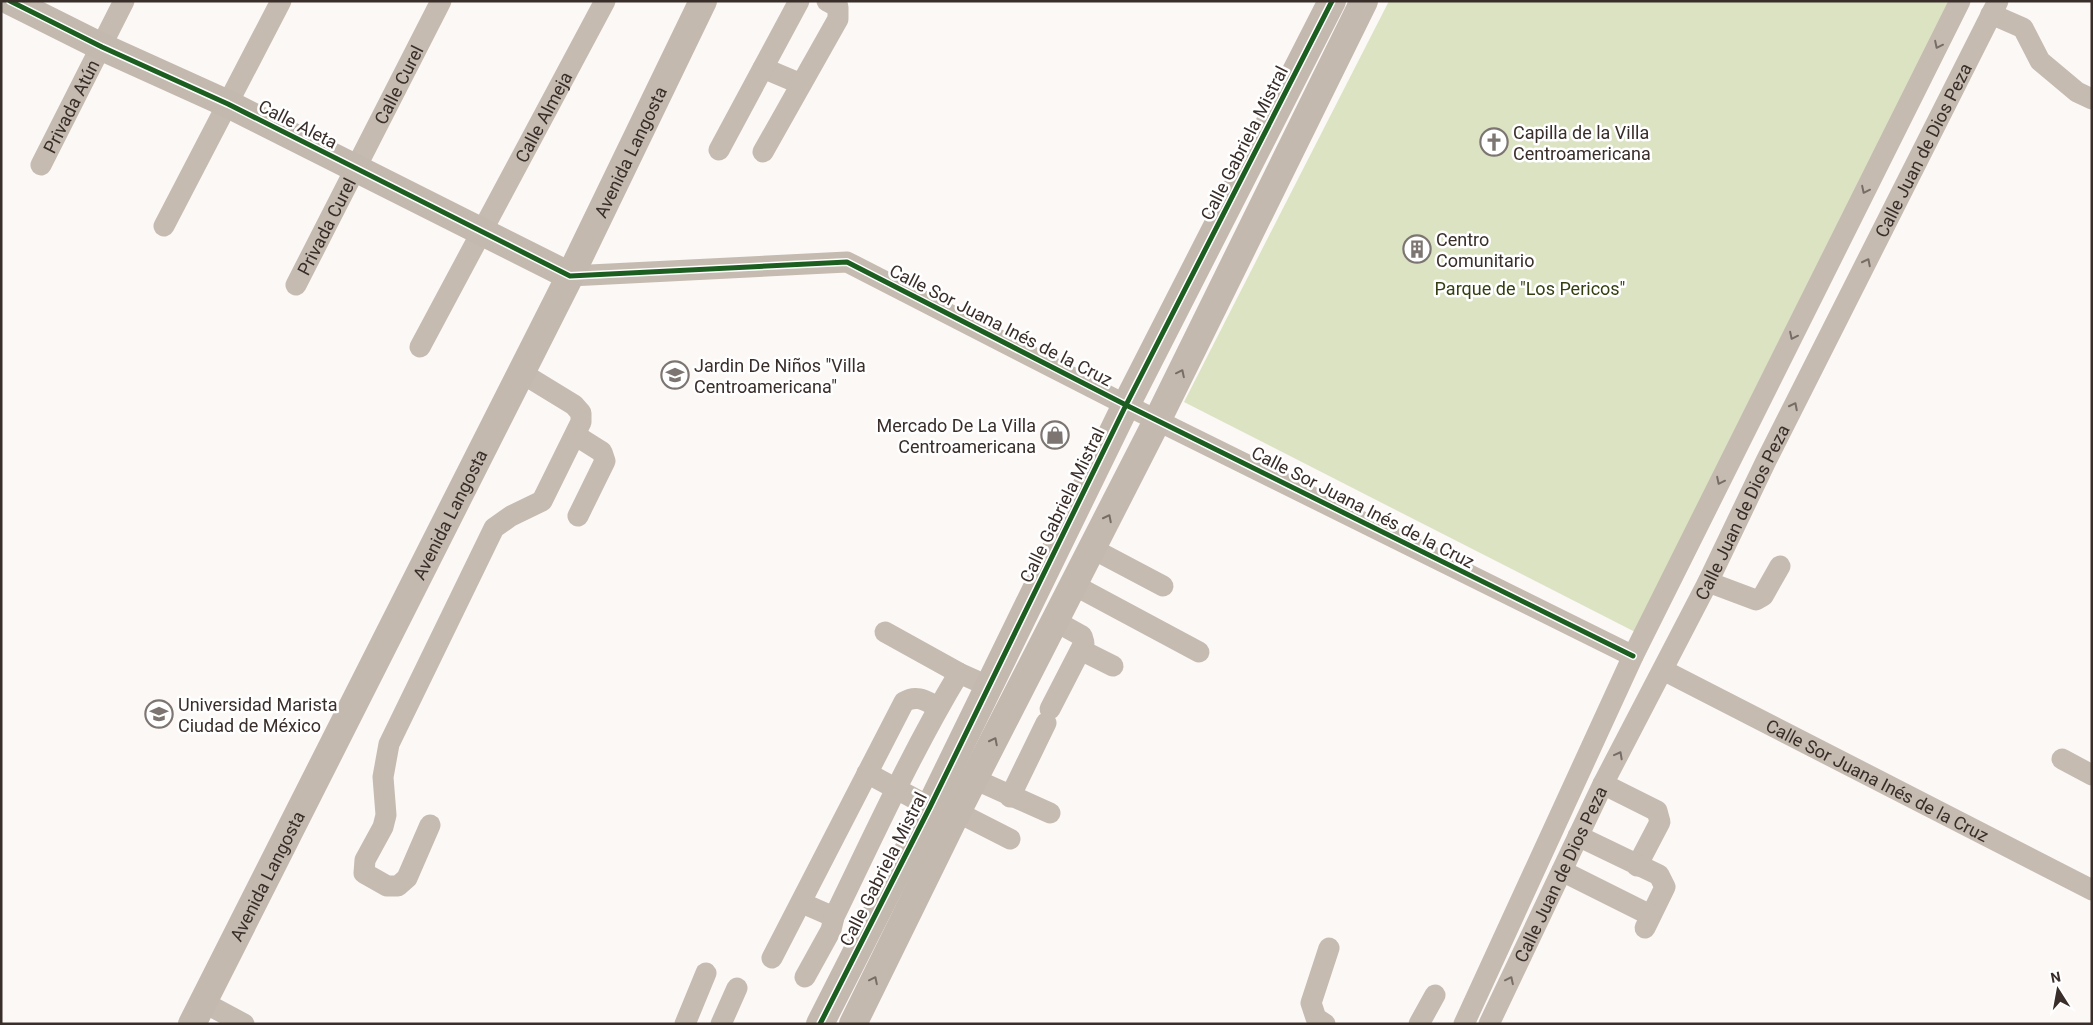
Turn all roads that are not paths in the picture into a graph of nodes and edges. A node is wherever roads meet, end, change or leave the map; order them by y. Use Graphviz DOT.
graph roads {
  1 [pos="10,1"];
  2 [pos="124,1"];
  3 [pos="281,1"];
  4 [pos="440,1"];
  5 [pos="605,1"];
  6 [pos="799,1"];
  7 [pos="827,1"];
  8 [pos="1332,1"];
  9 [pos="1364,1"];
  10 [pos="1960,1"];
  11 [pos="698,3"];
  12 [pos="1995,8"];
  13 [pos="102,47"];
  14 [pos="763,68"];
  15 [pos="801,84"];
  16 [pos="2092,99"];
  17 [pos="228,104"];
  18 [pos="719,150"];
  19 [pos="763,152"];
  20 [pos="42,165"];
  21 [pos="356,168"];
  22 [pos="164,226"];
  23 [pos="480,232"];
  24 [pos="570,276"];
  25 [pos="296,285"];
  26 [pos="420,347"];
  27 [pos="520,372"];
  28 [pos="1126,404"];
  29 [pos="1158,420"];
  30 [pos="575,435"];
  31 [pos="578,516"];
  32 [pos="1093,549"];
  33 [pos="1780,566"];
  34 [pos="1708,582"];
  35 [pos="1074,585"];
  36 [pos="1163,586"];
  37 [pos="1055,621"];
  38 [pos="885,632"];
  39 [pos="1081,650"];
  40 [pos="1199,652"];
  41 [pos="1633,656"];
  42 [pos="1113,666"];
  43 [pos="1663,670"];
  44 [pos="959,673"];
  45 [pos="988,686"];
  46 [pos="938,707"];
  47 [pos="2062,759"];
  48 [pos="867,772"];
  49 [pos="2092,775"];
  50 [pos="974,779"];
  51 [pos="1603,784"];
  52 [pos="897,789"];
  53 [pos="1010,797"];
  54 [pos="930,807"];
  55 [pos="957,812"];
  56 [pos="1050,813"];
  57 [pos="430,825"];
  58 [pos="1578,836"];
  59 [pos="1010,839"];
  60 [pos="1637,866"];
  61 [pos="1562,871"];
  62 [pos="2092,890"];
  63 [pos="802,903"];
  64 [pos="833,924"];
  65 [pos="861,941"];
  66 [pos="1329,948"];
  67 [pos="888,953"];
  68 [pos="772,958"];
  69 [pos="706,973"];
  70 [pos="805,977"];
  71 [pos="737,988"];
  72 [pos="1435,995"];
  73 [pos="197,1013"];
  74 [pos="240,1023"];
  75 [pos="685,1024"];
  76 [pos="721,1024"];
  77 [pos="820,1024"];
  78 [pos="853,1024"];
  79 [pos="1325,1024"];
  80 [pos="1419,1024"];
  81 [pos="1464,1024"];
  82 [pos="1489,1024"];
  1 -- 13 [label="street, Calle Aleta"];
  2 -- 13 [label="street, Privada Atún"];
  3 -- 17 [label="street"];
  4 -- 21 [label="street, Calle Curel"];
  5 -- 23 [label="street, Calle Almeja"];
  6 -- 14 [label="street"];
  7 -- 15 [label="street"];
  8 -- 28 [label="street, Calle Gabriela Mistral"];
  29 -- 9 [label="street, one-way"];
  10 -- 41 [label="street, Calle Juan de Dios Peza, one-way"];
  11 -- 24 [label="street, Avenida Langosta"];
  12 -- 16 [label="street"];
  34 -- 12 [label="street, Calle Juan de Dios Peza, one-way"];
  13 -- 17 [label="street, Calle Aleta"];
  13 -- 20 [label="street, Privada Atún"];
  14 -- 15 [label="street"];
  14 -- 18 [label="street"];
  15 -- 19 [label="street"];
  17 -- 21 [label="street, Calle Aleta"];
  17 -- 22 [label="street"];
  21 -- 23 [label="street, Calle Aleta"];
  21 -- 25 [label="street, Privada Curel"];
  23 -- 24 [label="street, Calle Aleta"];
  23 -- 26 [label="street, Calle Almeja"];
  24 -- 27 [label="street, Avenida Langosta"];
  24 -- 28 [label="street, Calle Sor Juana Inés de la Cruz"];
  27 -- 30 [label="street"];
  27 -- 73 [label="street, Avenida Langosta"];
  28 -- 29 [label="street, Calle Sor Juana Inés de la Cruz"];
  28 -- 45 [label="street, Calle Gabriela Mistral"];
  32 -- 29 [label="street, one-way"];
  29 -- 41 [label="street, Calle Sor Juana Inés de la Cruz"];
  30 -- 31 [label="street"];
  30 -- 57 [label="street"];
  32 -- 35 [label="street"];
  32 -- 36 [label="street"];
  33 -- 34 [label="street"];
  34 -- 43 [label="street, Calle Juan de Dios Peza"];
  35 -- 37 [label="street"];
  35 -- 40 [label="street"];
  37 -- 39 [label="street"];
  50 -- 37 [label="street, one-way"];
  38 -- 44 [label="street"];
  39 -- 42 [label="street"];
  39 -- 53 [label="street"];
  41 -- 81 [label="street, Calle Juan de Dios Peza"];
  51 -- 43 [label="street, Calle Juan de Dios Peza, one-way"];
  43 -- 62 [label="street, Calle Sor Juana Inés de la Cruz"];
  44 -- 45 [label="street"];
  44 -- 46 [label="street"];
  45 -- 54 [label="street, Calle Gabriela Mistral"];
  46 -- 48 [label="street"];
  46 -- 52 [label="street"];
  47 -- 49 [label="street"];
  48 -- 52 [label="street"];
  48 -- 63 [label="street"];
  50 -- 53 [label="street"];
  50 -- 55 [label="street"];
  51 -- 58 [label="street, Calle Juan de Dios Peza"];
  51 -- 60 [label="street"];
  52 -- 54 [label="street"];
  52 -- 64 [label="street"];
  53 -- 56 [label="street"];
  54 -- 65 [label="street, Calle Gabriela Mistral"];
  55 -- 59 [label="street"];
  55 -- 67 [label="street"];
  58 -- 60 [label="street"];
  58 -- 61 [label="street, Calle Juan de Dios Peza"];
  60 -- 61 [label="street"];
  82 -- 61 [label="street, Calle Juan de Dios Peza, one-way"];
  63 -- 64 [label="street"];
  63 -- 68 [label="street"];
  64 -- 65 [label="street"];
  64 -- 70 [label="street"];
  65 -- 67 [label="street"];
  65 -- 77 [label="street, Calle Gabriela Mistral"];
  66 -- 79 [label="street"];
  78 -- 67 [label="street, one-way"];
  69 -- 75 [label="street"];
  71 -- 76 [label="street"];
  72 -- 80 [label="street"];
  73 -- 74 [label="street"];
}
